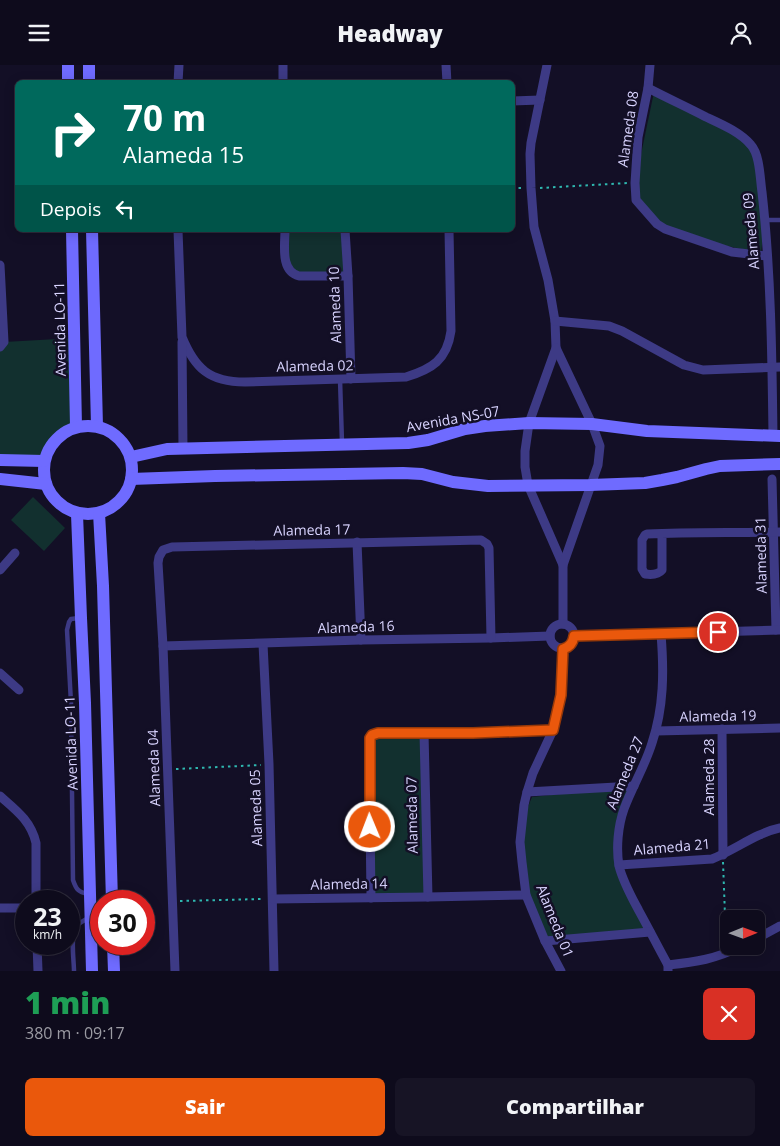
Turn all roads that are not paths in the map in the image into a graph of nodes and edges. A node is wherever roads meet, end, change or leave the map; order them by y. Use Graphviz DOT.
graph roads {
  1 [pos="68,65"];
  2 [pos="89,65"];
  3 [pos="179,65"];
  4 [pos="284,65"];
  5 [pos="446,65"];
  6 [pos="547,65"];
  7 [pos="650,65"];
  8 [pos="68,80"];
  9 [pos="89,80"];
  10 [pos="178,80"];
  11 [pos="283,80"];
  12 [pos="447,80"];
  13 [pos="648,88"];
  14 [pos="540,100"];
  15 [pos="515,101"];
  16 [pos="765,220"];
  17 [pos="780,220"];
  18 [pos="72,232"];
  19 [pos="92,232"];
  20 [pos="178,232"];
  21 [pos="285,232"];
  22 [pos="345,232"];
  23 [pos="449,232"];
  24 [pos="767,256"];
  25 [pos="0,265"];
  26 [pos="348,276"];
  27 [pos="556,321"];
  28 [pos="182,337"];
  29 [pos="2,345"];
  30 [pos="556,348"];
  31 [pos="776,367"];
  32 [pos="340,379"];
  33 [pos="351,379"];
  34 [pos="528,423"];
  35 [pos="592,424"];
  36 [pos="97,426"];
  37 [pos="76,427"];
  38 [pos="777,436"];
  39 [pos="342,445"];
  40 [pos="183,449"];
  41 [pos="131,457"];
  42 [pos="0,460"];
  43 [pos="44,461"];
  44 [pos="780,464"];
  45 [pos="0,479"];
  46 [pos="132,479"];
  47 [pos="772,479"];
  48 [pos="46,484"];
  49 [pos="528,485"];
  50 [pos="590,485"];
  51 [pos="99,513"];
  52 [pos="77,514"];
  53 [pos="777,532"];
  54 [pos="662,534"];
  55 [pos="356,543"];
  56 [pos="15,553"];
  57 [pos="158,563"];
  58 [pos="563,565"];
  59 [pos="0,571"];
  60 [pos="563,624"];
  61 [pos="778,630"];
  62 [pos="661,634"];
  63 [pos="550,635"];
  64 [pos="574,636"];
  65 [pos="491,638"];
  66 [pos="361,640"];
  67 [pos="262,644"];
  68 [pos="163,646"];
  69 [pos="563,649"];
  70 [pos="0,673"];
  71 [pos="19,690"];
  72 [pos="780,728"];
  73 [pos="722,729"];
  74 [pos="553,730"];
  75 [pos="656,731"];
  76 [pos="424,733"];
  77 [pos="634,785"];
  78 [pos="528,791"];
  79 [pos="0,796"];
  80 [pos="780,828"];
  81 [pos="723,855"];
  82 [pos="619,865"];
  83 [pos="36,890"];
  84 [pos="112,890"];
  85 [pos="90,894"];
  86 [pos="526,895"];
  87 [pos="428,897"];
  88 [pos="371,898"];
  89 [pos="273,899"];
  90 [pos="0,908"];
  91 [pos="15,908"];
  92 [pos="90,917"];
  93 [pos="780,927"];
  94 [pos="650,932"];
  95 [pos="765,934"];
  96 [pos="545,941"];
  97 [pos="37,955"];
  98 [pos="92,955"];
  99 [pos="113,955"];
  100 [pos="721,955"];
  101 [pos="668,968"];
  102 [pos="38,971"];
  103 [pos="74,971"];
  104 [pos="92,971"];
  105 [pos="114,971"];
  106 [pos="175,971"];
  107 [pos="274,971"];
  108 [pos="561,971"];
  1 -- 8 [label="street"];
  2 -- 9 [label="street"];
  3 -- 10 [label="street"];
  4 -- 11 [label="street"];
  5 -- 12 [label="street"];
  6 -- 14 [label="street"];
  7 -- 13 [label="street, Alameda 08"];
  13 -- 16 [label="street, Alameda 09"];
  13 -- 24 [label="street, Alameda 08"];
  14 -- 15 [label="street"];
  14 -- 27 [label="street"];
  16 -- 17 [label="lane"];
  16 -- 24 [label="street, Alameda 09"];
  18 -- 37 [label="street, Avenida LO-11"];
  19 -- 36 [label="street"];
  20 -- 28 [label="street, Alameda 02"];
  21 -- 26 [label="street"];
  22 -- 26 [label="street, Alameda 10"];
  23 -- 33 [label="street, Alameda 02"];
  24 -- 31 [label="street, Alameda 09"];
  25 -- 29 [label="street"];
  26 -- 33 [label="street, Alameda 10"];
  27 -- 30 [label="street"];
  27 -- 31 [label="street"];
  28 -- 32 [label="street, Alameda 02"];
  28 -- 40 [label="street"];
  30 -- 34 [label="street"];
  30 -- 35 [label="street"];
  31 -- 38 [label="street, Alameda 09"];
  32 -- 33 [label="street, Alameda 02"];
  32 -- 39 [label="lane"];
  34 -- 35 [label="street, Avenida NS-07"];
  34 -- 39 [label="street, Avenida NS-07"];
  34 -- 49 [label="street"];
  35 -- 38 [label="street, Avenida NS-07"];
  35 -- 50 [label="street"];
  36 -- 37 [label="street"];
  36 -- 41 [label="street"];
  37 -- 43 [label="street"];
  39 -- 40 [label="street, Avenida NS-07"];
  40 -- 41 [label="street, Avenida NS-07"];
  41 -- 46 [label="street"];
  42 -- 43 [label="street"];
  43 -- 48 [label="street"];
  44 -- 50 [label="street"];
  45 -- 48 [label="street"];
  46 -- 49 [label="street"];
  46 -- 51 [label="street"];
  47 -- 53 [label="street, Alameda 31"];
  48 -- 52 [label="street"];
  49 -- 50 [label="street"];
  49 -- 58 [label="street"];
  50 -- 58 [label="street"];
  51 -- 52 [label="street"];
  51 -- 84 [label="street"];
  52 -- 85 [label="street, Avenida LO-11"];
  53 -- 54 [label="street"];
  53 -- 61 [label="street, Alameda 31"];
  54 -- 54 [label="street"];
  55 -- 57 [label="street, Alameda 17"];
  55 -- 65 [label="street, Alameda 17"];
  55 -- 66 [label="street"];
  56 -- 59 [label="street"];
  57 -- 68 [label="street, Alameda 04"];
  58 -- 60 [label="street"];
  60 -- 63 [label="street"];
  60 -- 64 [label="street"];
  61 -- 62 [label="street"];
  62 -- 64 [label="street"];
  62 -- 75 [label="street, Alameda 27"];
  63 -- 65 [label="street, Alameda 16"];
  63 -- 69 [label="street"];
  64 -- 69 [label="street"];
  65 -- 66 [label="street, Alameda 16"];
  66 -- 67 [label="street, Alameda 16"];
  67 -- 68 [label="street, Alameda 16"];
  67 -- 89 [label="street, Alameda 05"];
  68 -- 106 [label="street, Alameda 04"];
  69 -- 74 [label="street, Alameda 01"];
  70 -- 71 [label="street"];
  72 -- 73 [label="street, Alameda 19"];
  73 -- 75 [label="street, Alameda 19"];
  73 -- 81 [label="street, Alameda 28"];
  74 -- 76 [label="street"];
  74 -- 78 [label="street, Alameda 01"];
  75 -- 77 [label="street, Alameda 27"];
  76 -- 87 [label="street, Alameda 07"];
  76 -- 88 [label="street"];
  77 -- 78 [label="street"];
  77 -- 82 [label="street, Alameda 27"];
  78 -- 86 [label="street, Alameda 01"];
  79 -- 83 [label="street"];
  80 -- 81 [label="street, Alameda 21"];
  81 -- 82 [label="street, Alameda 21"];
  82 -- 94 [label="street, Alameda 27"];
  86 -- 87 [label="street, Alameda 14"];
  86 -- 96 [label="street, Alameda 01"];
  87 -- 88 [label="street, Alameda 14"];
  88 -- 89 [label="street, Alameda 14"];
  89 -- 107 [label="street, Alameda 05"];
  90 -- 91 [label="street"];
  92 -- 103 [label="lane"];
  93 -- 95 [label="street"];
  94 -- 96 [label="street"];
  94 -- 101 [label="street, Alameda 27"];
  96 -- 108 [label="street, Alameda 01"];
  97 -- 102 [label="street"];
  98 -- 104 [label="street, Avenida LO-11"];
  99 -- 105 [label="street"];
  100 -- 101 [label="street"];
}
